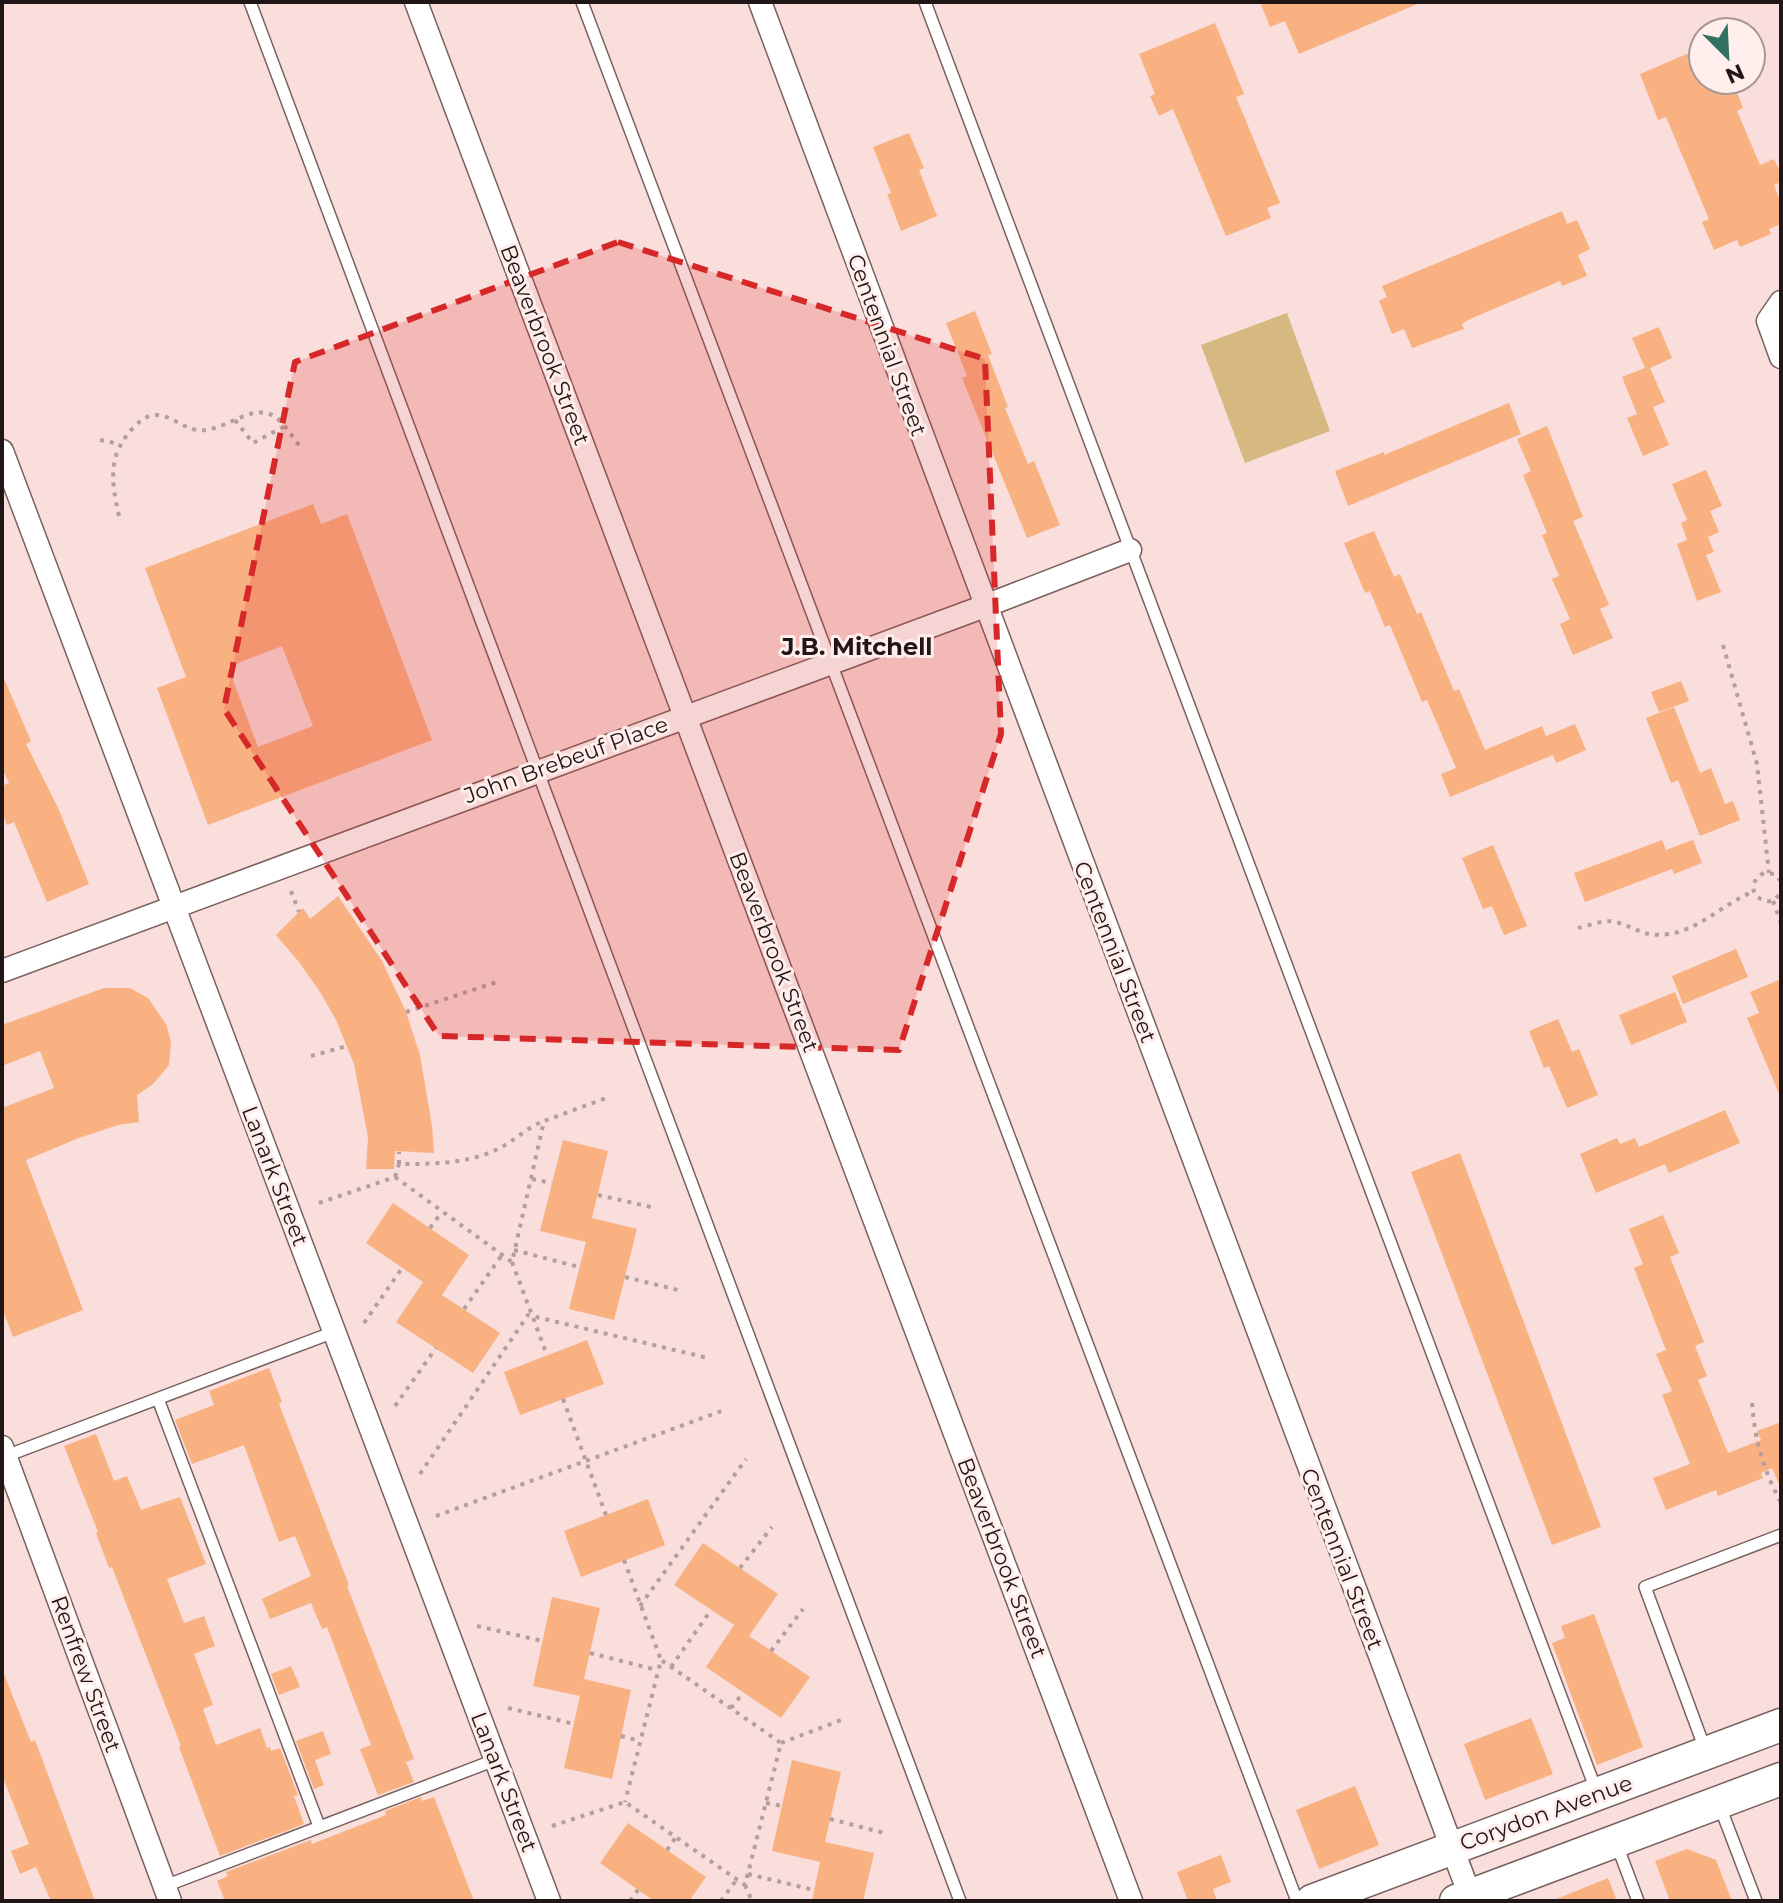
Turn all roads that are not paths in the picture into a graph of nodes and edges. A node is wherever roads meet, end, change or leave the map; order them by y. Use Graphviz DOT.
graph roads {
  1 [pos="250,2"];
  2 [pos="416,2"];
  3 [pos="582,2"];
  4 [pos="760,2"];
  5 [pos="925,2"];
  6 [pos="1781,302"];
  7 [pos="1781,357"];
  8 [pos="2,451"];
  9 [pos="1130,550"];
  10 [pos="985,606"];
  11 [pos="830,662"];
  12 [pos="685,715"];
  13 [pos="537,771"];
  14 [pos="173,907"];
  15 [pos="2,971"];
  16 [pos="334,1332"];
  17 [pos="158,1399"];
  18 [pos="4,1452"];
  19 [pos="1781,1535"];
  20 [pos="1781,1725"];
  21 [pos="1707,1753"];
  22 [pos="495,1760"];
  23 [pos="1781,1779"];
  24 [pos="1597,1794"];
  25 [pos="1718,1802"];
  26 [pos="319,1826"];
  27 [pos="1616,1841"];
  28 [pos="1451,1849"];
  29 [pos="168,1893"];
  30 [pos="1466,1899"];
  31 [pos="549,1901"];
  32 [pos="960,1901"];
  33 [pos="1131,1901"];
  34 [pos="1297,1901"];
  35 [pos="1312,1901"];
  36 [pos="1638,1901"];
  37 [pos="1756,1901"];
  1 -- 13 [label="lane"];
  2 -- 12 [label="street, Beaverbrook Street"];
  3 -- 11 [label="lane"];
  4 -- 10 [label="street, Centennial Street"];
  5 -- 9 [label="lane"];
  6 -- 7 [label="street"];
  8 -- 14 [label="street, Lanark Street"];
  9 -- 10 [label="street, John Brebeuf Place"];
  9 -- 24 [label="lane"];
  10 -- 11 [label="street, John Brebeuf Place"];
  10 -- 28 [label="street, Centennial Street"];
  11 -- 12 [label="street, John Brebeuf Place"];
  11 -- 34 [label="lane"];
  12 -- 13 [label="street, John Brebeuf Place"];
  12 -- 33 [label="street, Beaverbrook Street"];
  13 -- 14 [label="street, John Brebeuf Place"];
  13 -- 32 [label="lane"];
  14 -- 15 [label="street, John Brebeuf Place"];
  14 -- 16 [label="street, Lanark Street"];
  16 -- 17 [label="lane"];
  16 -- 22 [label="street, Lanark Street"];
  17 -- 18 [label="lane"];
  17 -- 26 [label="lane"];
  18 -- 29 [label="street, Renfrew Street"];
  19 -- 21 [label="lane"];
  20 -- 21 [label="main road, Corydon Avenue"];
  21 -- 24 [label="main road, Corydon Avenue"];
  22 -- 26 [label="lane"];
  22 -- 31 [label="street, Lanark Street"];
  23 -- 25 [label="main road"];
  24 -- 28 [label="main road, Corydon Avenue"];
  25 -- 27 [label="main road"];
  25 -- 37 [label="lane"];
  26 -- 29 [label="lane"];
  27 -- 30 [label="main road"];
  27 -- 36 [label="lane"];
  28 -- 30 [label="street, Centennial Street"];
  28 -- 35 [label="main road, Corydon Avenue"];
}
